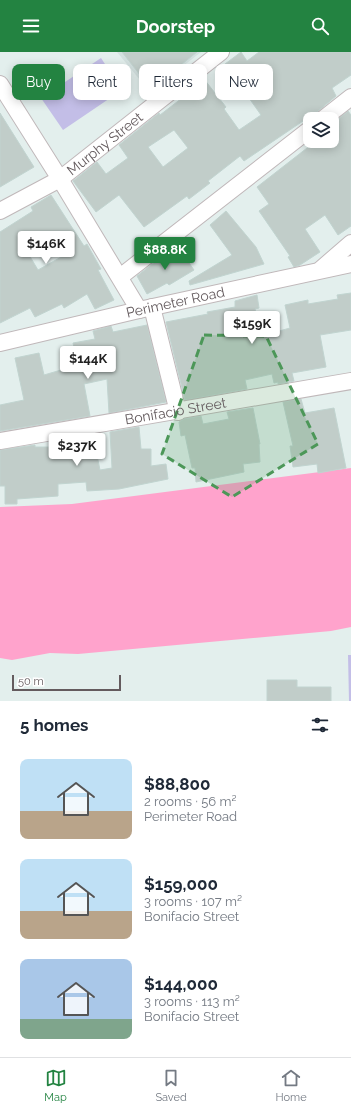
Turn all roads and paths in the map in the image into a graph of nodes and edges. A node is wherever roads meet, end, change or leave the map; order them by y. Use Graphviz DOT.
graph roads {
  1 [pos="221,52"];
  2 [pos="0,84"];
  3 [pos="351,97"];
  4 [pos="332,112"];
  5 [pos="303,134"];
  6 [pos="60,179"];
  7 [pos="0,211"];
  8 [pos="351,243"];
  9 [pos="351,264"];
  10 [pos="320,270"];
  11 [pos="120,277"];
  12 [pos="145,308"];
  13 [pos="0,343"];
  14 [pos="351,381"];
  15 [pos="178,412"];
  16 [pos="0,441"];
  1 -- 6 [label="street, Murphy Street"];
  2 -- 6 [label="street"];
  3 -- 4 [label="street"];
  5 -- 11 [label="street"];
  6 -- 7 [label="street, Murphy Street"];
  6 -- 11 [label="street"];
  8 -- 10 [label="street"];
  9 -- 10 [label="street, Perimeter Road"];
  10 -- 12 [label="street, Perimeter Road"];
  11 -- 12 [label="street"];
  12 -- 13 [label="street, Perimeter Road"];
  12 -- 15 [label="street"];
  14 -- 15 [label="street, Bonifacio Street"];
  15 -- 16 [label="street, Bonifacio Street"];
}
